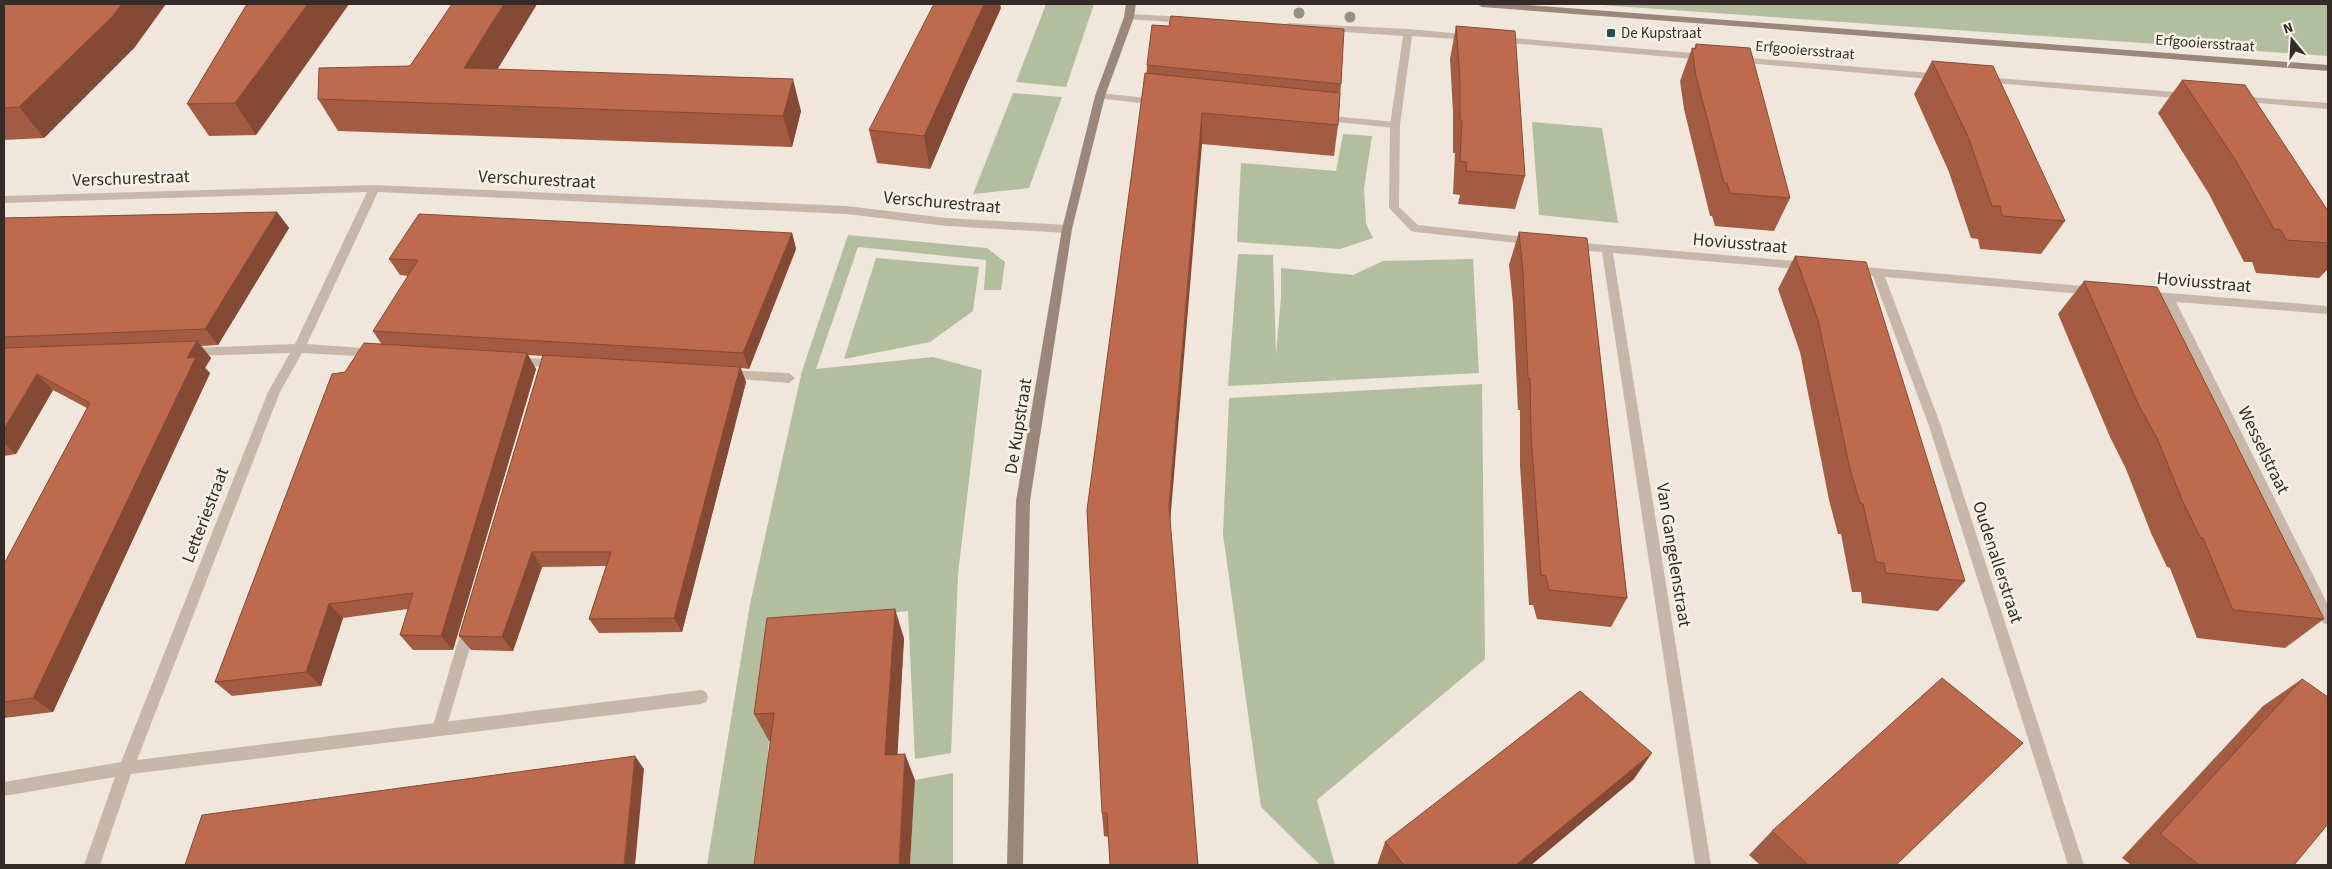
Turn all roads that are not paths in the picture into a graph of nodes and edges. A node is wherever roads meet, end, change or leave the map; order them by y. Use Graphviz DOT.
graph roads {
  1 [pos="1131,4"];
  2 [pos="1482,4"];
  3 [pos="1129,17"];
  4 [pos="1199,21"];
  5 [pos="1278,25"];
  6 [pos="1408,32"];
  7 [pos="2328,68"];
  8 [pos="1948,77"];
  9 [pos="1977,80"];
  10 [pos="1100,96"];
  11 [pos="2202,97"];
  12 [pos="2232,99"];
  13 [pos="1169,103"];
  14 [pos="2328,106"];
  15 [pos="1307,117"];
  16 [pos="1395,125"];
  17 [pos="374,188"];
  18 [pos="4,199"];
  19 [pos="1067,229"];
  20 [pos="1544,243"];
  21 [pos="1562,245"];
  22 [pos="1607,250"];
  23 [pos="1820,267"];
  24 [pos="1839,269"];
  25 [pos="1878,273"];
  26 [pos="2109,292"];
  27 [pos="2129,294"];
  28 [pos="2168,297"];
  29 [pos="2328,310"];
  30 [pos="298,348"];
  31 [pos="181,352"];
  32 [pos="388,354"];
  33 [pos="506,361"];
  34 [pos="575,365"];
  35 [pos="712,373"];
  36 [pos="785,377"];
  37 [pos="472,617"];
  38 [pos="2328,619"];
  39 [pos="702,697"];
  40 [pos="439,730"];
  41 [pos="126,768"];
  42 [pos="4,789"];
  43 [pos="92,865"];
  44 [pos="1015,865"];
  45 [pos="1703,865"];
  46 [pos="2076,865"];
  1 -- 3 [label="street, De Kupstraat"];
  2 -- 7 [label="street, Erfgooiersstraat"];
  3 -- 4 [label="street"];
  3 -- 10 [label="street, De Kupstraat"];
  5 -- 6 [label="street, Erfgooiersstraat"];
  6 -- 8 [label="street, Erfgooiersstraat"];
  6 -- 16 [label="street"];
  9 -- 11 [label="street"];
  10 -- 13 [label="street"];
  10 -- 19 [label="street, De Kupstraat"];
  12 -- 14 [label="street"];
  15 -- 16 [label="street"];
  16 -- 20 [label="street"];
  17 -- 18 [label="street, Verschurestraat"];
  17 -- 19 [label="street, Verschurestraat"];
  17 -- 30 [label="street, Letteriestraat"];
  19 -- 44 [label="street, De Kupstraat"];
  21 -- 22 [label="street, Hoviusstraat"];
  22 -- 23 [label="street, Hoviusstraat"];
  22 -- 45 [label="street, Van Gangelenstraat"];
  24 -- 25 [label="street"];
  25 -- 26 [label="street"];
  25 -- 46 [label="street, Oudenallerstraat"];
  27 -- 28 [label="street, Hoviusstraat"];
  28 -- 29 [label="street, Hoviusstraat"];
  28 -- 38 [label="street, Wesselstraat"];
  30 -- 31 [label="street"];
  30 -- 32 [label="street"];
  30 -- 41 [label="street, Letteriestraat"];
  33 -- 34 [label="street"];
  35 -- 36 [label="street"];
  37 -- 40 [label="street"];
  39 -- 40 [label="street"];
  40 -- 41 [label="street"];
  41 -- 42 [label="street"];
  41 -- 43 [label="street, Letteriestraat"];
}
